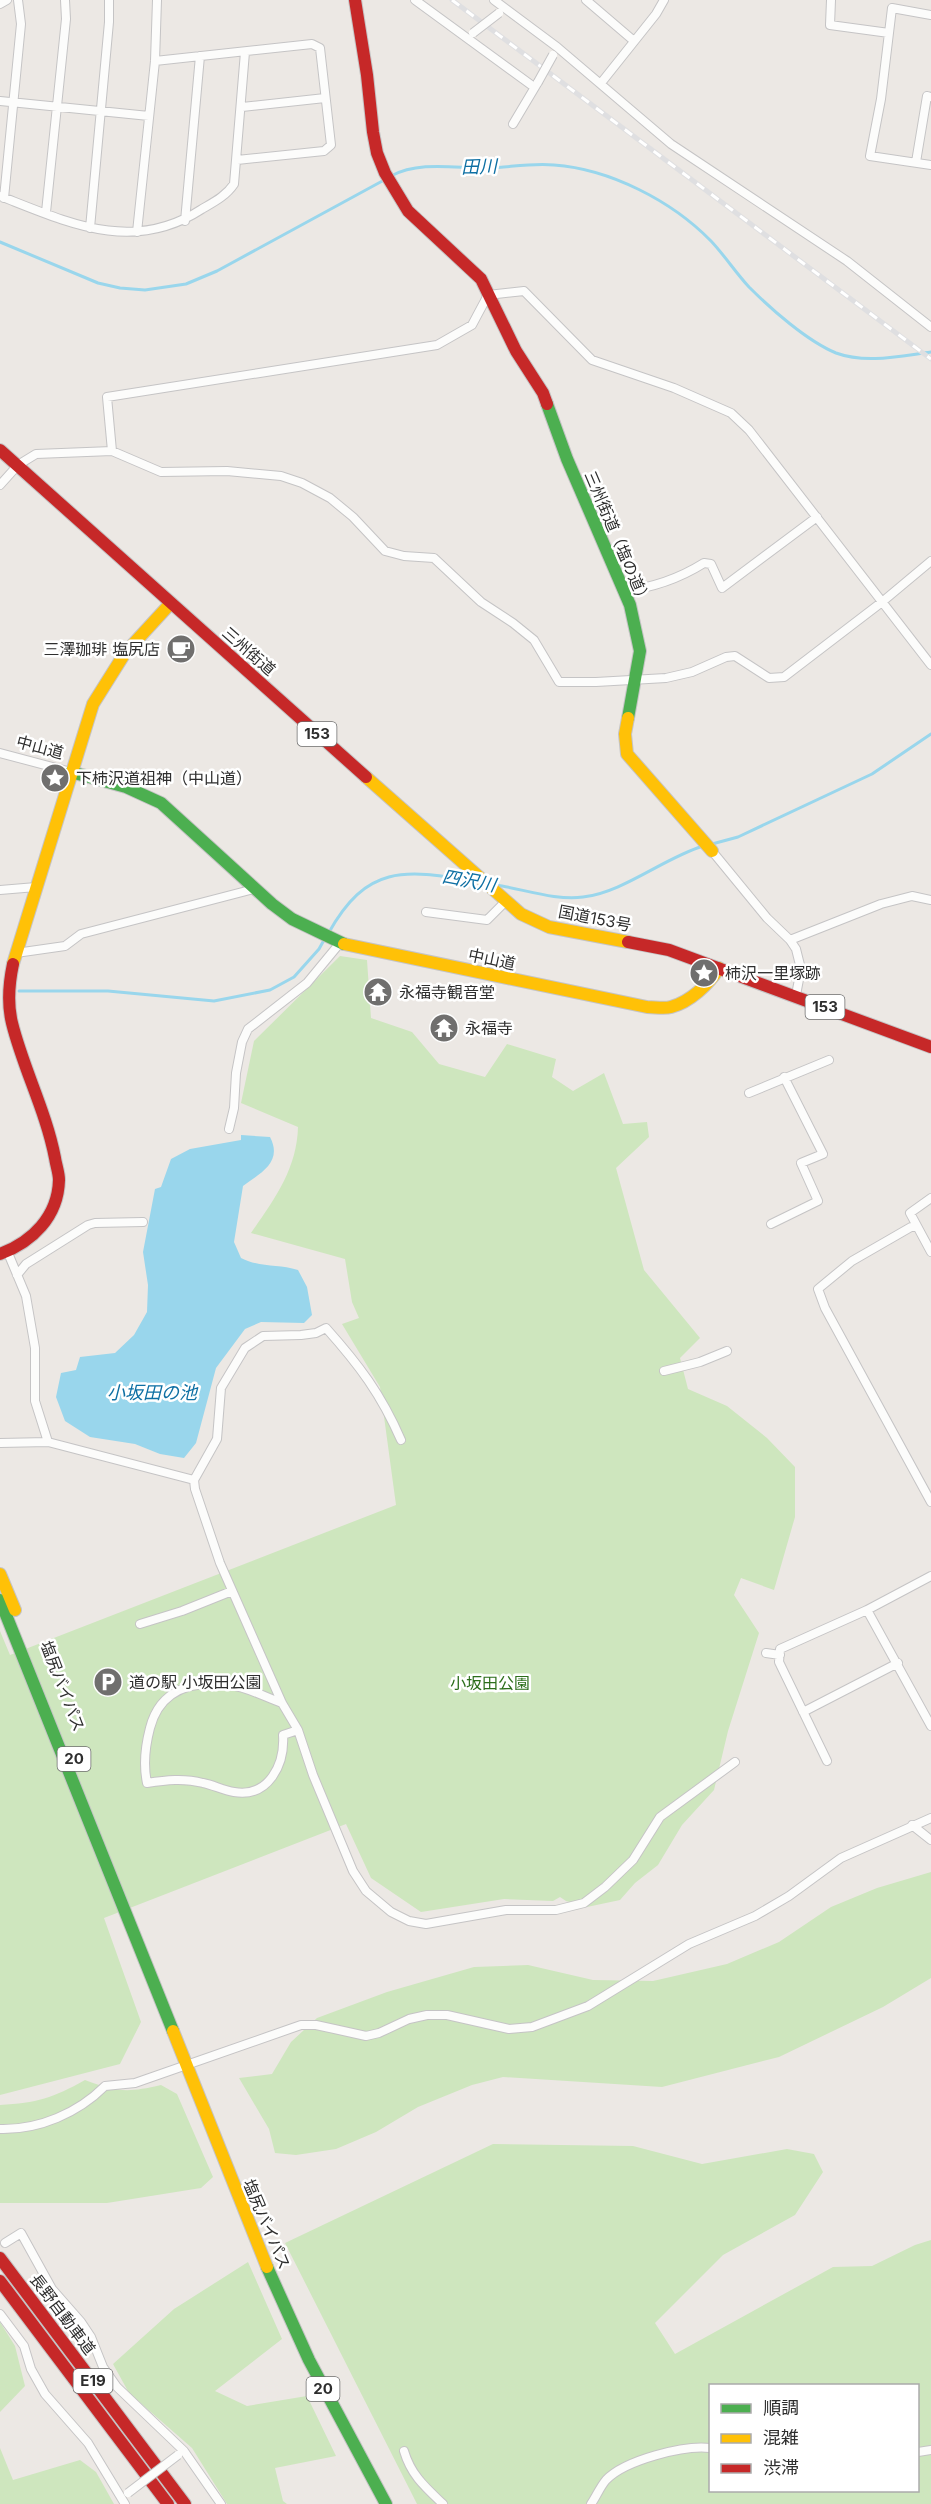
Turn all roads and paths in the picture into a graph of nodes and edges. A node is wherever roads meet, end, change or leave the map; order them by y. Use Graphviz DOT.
graph roads {
  1 [pos="7,0"];
  2 [pos="18,0"];
  3 [pos="64,0"];
  4 [pos="109,0"];
  5 [pos="157,0"];
  6 [pos="355,0"];
  7 [pos="415,0"];
  8 [pos="494,0"];
  9 [pos="586,0"];
  10 [pos="664,0"];
  11 [pos="831,0"];
  12 [pos="0,4"];
  13 [pos="892,4"];
  14 [pos="504,7"];
  15 [pos="931,15"];
  16 [pos="889,33"];
  17 [pos="471,36"];
  18 [pos="634,41"];
  19 [pos="555,51"];
  20 [pos="245,52"];
  21 [pos="200,56"];
  22 [pos="155,61"];
  23 [pos="601,83"];
  24 [pos="536,84"];
  25 [pos="931,97"];
  26 [pos="325,98"];
  27 [pos="0,101"];
  28 [pos="12,102"];
  29 [pos="57,106"];
  30 [pos="242,107"];
  31 [pos="101,111"];
  32 [pos="149,116"];
  33 [pos="513,123"];
  34 [pos="237,160"];
  35 [pos="916,162"];
  36 [pos="931,165"];
  37 [pos="2,197"];
  38 [pos="46,212"];
  39 [pos="185,220"];
  40 [pos="90,228"];
  41 [pos="137,232"];
  42 [pos="488,295"];
  43 [pos="931,327"];
  44 [pos="0,450"];
  45 [pos="112,451"];
  46 [pos="18,465"];
  47 [pos="0,485"];
  48 [pos="817,517"];
  49 [pos="931,561"];
  50 [pos="623,591"];
  51 [pos="882,602"];
  52 [pos="170,604"];
  53 [pos="931,665"];
  54 [pos="635,680"];
  55 [pos="0,753"];
  56 [pos="70,772"];
  57 [pos="712,851"];
  58 [pos="477,876"];
  59 [pos="36,887"];
  60 [pos="254,889"];
  61 [pos="0,890"];
  62 [pos="501,898"];
  63 [pos="931,900"];
  64 [pos="426,912"];
  65 [pos="790,940"];
  66 [pos="336,941"];
  67 [pos="16,952"];
  68 [pos="719,968"];
  69 [pos="796,995"];
  70 [pos="931,1047"];
  71 [pos="829,1060"];
  72 [pos="784,1077"];
  73 [pos="749,1093"];
  74 [pos="229,1129"];
  75 [pos="931,1198"];
  76 [pos="143,1222"];
  77 [pos="771,1224"];
  78 [pos="917,1227"];
  79 [pos="931,1252"];
  80 [pos="4,1253"];
  81 [pos="17,1275"];
  82 [pos="728,1351"];
  83 [pos="664,1371"];
  84 [pos="401,1440"];
  85 [pos="48,1442"];
  86 [pos="0,1443"];
  87 [pos="195,1480"];
  88 [pos="931,1502"];
  89 [pos="0,1574"];
  90 [pos="931,1575"];
  91 [pos="232,1591"];
  92 [pos="0,1600"];
  93 [pos="867,1610"];
  94 [pos="140,1624"];
  95 [pos="766,1653"];
  96 [pos="780,1655"];
  97 [pos="898,1663"];
  98 [pos="282,1703"];
  99 [pos="803,1712"];
  100 [pos="931,1726"];
  101 [pos="298,1730"];
  102 [pos="827,1761"];
  103 [pos="735,1762"];
  104 [pos="931,1818"];
  105 [pos="912,1825"];
  106 [pos="931,1840"];
  107 [pos="140,1947"];
  108 [pos="185,2065"];
  109 [pos="0,2129"];
  110 [pos="5,2243"];
  111 [pos="0,2258"];
  112 [pos="0,2281"];
  113 [pos="0,2314"];
  114 [pos="709,2448"];
  115 [pos="404,2451"];
  116 [pos="181,2453"];
  117 [pos="125,2498"];
  118 [pos="168,2504"];
  119 [pos="185,2504"];
  120 [pos="221,2504"];
  121 [pos="386,2504"];
  122 [pos="443,2504"];
  123 [pos="591,2504"];
  1 -- 12 [label="street"];
  2 -- 28 [label="street"];
  3 -- 29 [label="street"];
  4 -- 31 [label="street"];
  5 -- 22 [label="street"];
  6 -- 42 [label="main road, 三州街道（塩の道）"];
  7 -- 17 [label="street"];
  8 -- 14 [label="street"];
  9 -- 18 [label="street"];
  10 -- 18 [label="street"];
  11 -- 16 [label="street"];
  13 -- 15 [label="street"];
  13 -- 16 [label="street"];
  14 -- 17 [label="street, bridge"];
  14 -- 19 [label="street"];
  16 -- 35 [label="street"];
  17 -- 24 [label="street"];
  18 -- 23 [label="street"];
  19 -- 23 [label="street"];
  19 -- 24 [label="street, bridge"];
  20 -- 21 [label="street"];
  20 -- 26 [label="street"];
  20 -- 30 [label="street"];
  21 -- 22 [label="street"];
  21 -- 39 [label="street"];
  22 -- 32 [label="street"];
  23 -- 43 [label="street"];
  24 -- 33 [label="street"];
  25 -- 35 [label="street"];
  26 -- 30 [label="street"];
  26 -- 34 [label="street"];
  27 -- 28 [label="street"];
  28 -- 29 [label="street"];
  28 -- 37 [label="street"];
  29 -- 31 [label="street"];
  29 -- 38 [label="street"];
  30 -- 34 [label="street"];
  31 -- 32 [label="street"];
  31 -- 40 [label="street"];
  32 -- 41 [label="street"];
  34 -- 39 [label="street"];
  35 -- 36 [label="street"];
  37 -- 38 [label="street"];
  38 -- 40 [label="street"];
  39 -- 41 [label="street"];
  40 -- 41 [label="street"];
  42 -- 45 [label="street"];
  42 -- 48 [label="street"];
  42 -- 50 [label="main road, 三州街道（塩の道）"];
  44 -- 46 [label="main road, 三州街道 / 153"];
  45 -- 46 [label="street"];
  45 -- 54 [label="street"];
  46 -- 47 [label="street"];
  46 -- 52 [label="main road, 三州街道 / 153"];
  48 -- 50 [label="street"];
  48 -- 51 [label="street"];
  49 -- 51 [label="street"];
  50 -- 54 [label="main road, 三州街道（塩の道）"];
  51 -- 53 [label="street"];
  51 -- 54 [label="street"];
  52 -- 56 [label="main road"];
  52 -- 58 [label="main road, 三州街道 / 153"];
  54 -- 57 [label="main road, 三州街道（塩の道）"];
  55 -- 56 [label="street, 中山道"];
  56 -- 59 [label="main road, 中山道"];
  56 -- 60 [label="main road, 中山道"];
  57 -- 65 [label="street, 三州街道（塩の道）"];
  58 -- 62 [label="main road, 国道153号 / 153"];
  59 -- 61 [label="street"];
  59 -- 67 [label="main road, 中山道"];
  60 -- 66 [label="main road, 中山道"];
  60 -- 67 [label="street"];
  62 -- 64 [label="street"];
  62 -- 68 [label="main road, 国道153号 / 153"];
  63 -- 65 [label="street"];
  65 -- 69 [label="street, 三州街道（塩の道）"];
  66 -- 68 [label="main road, 中山道"];
  66 -- 74 [label="street"];
  67 -- 80 [label="main road, 中山道"];
  68 -- 69 [label="main road, 153"];
  69 -- 70 [label="main road, 153"];
  71 -- 72 [label="street"];
  72 -- 73 [label="street"];
  72 -- 77 [label="street"];
  75 -- 78 [label="street"];
  76 -- 81 [label="street"];
  78 -- 79 [label="street"];
  78 -- 88 [label="street"];
  80 -- 81 [label="street"];
  81 -- 85 [label="street"];
  82 -- 83 [label="street"];
  84 -- 87 [label="street"];
  85 -- 86 [label="street"];
  85 -- 87 [label="street"];
  87 -- 91 [label="street"];
  89 -- 107 [label="main road, 塩尻バイパス / 20"];
  90 -- 93 [label="street"];
  91 -- 94 [label="street"];
  91 -- 98 [label="street"];
  92 -- 107 [label="main road, 塩尻バイパス / 20"];
  93 -- 96 [label="street"];
  93 -- 97 [label="street"];
  95 -- 96 [label="street"];
  96 -- 99 [label="street"];
  97 -- 99 [label="street"];
  97 -- 100 [label="street"];
  98 -- 101 [label="street"];
  98 -- 101 [label="street"];
  99 -- 102 [label="street"];
  101 -- 103 [label="street"];
  104 -- 105 [label="street"];
  105 -- 106 [label="street"];
  105 -- 108 [label="street"];
  107 -- 108 [label="main road, 塩尻バイパス / 20"];
  108 -- 109 [label="street"];
  108 -- 121 [label="main road, 塩尻バイパス / 20"];
  110 -- 116 [label="street"];
  111 -- 119 [label="main road, 長野自動車道 / E19"];
  112 -- 118 [label="main road, 長野自動車道 / E19"];
  113 -- 117 [label="street"];
  114 -- 123 [label="street"];
  115 -- 122 [label="street"];
  116 -- 117 [label="street, bridge"];
  116 -- 120 [label="street"];
}
